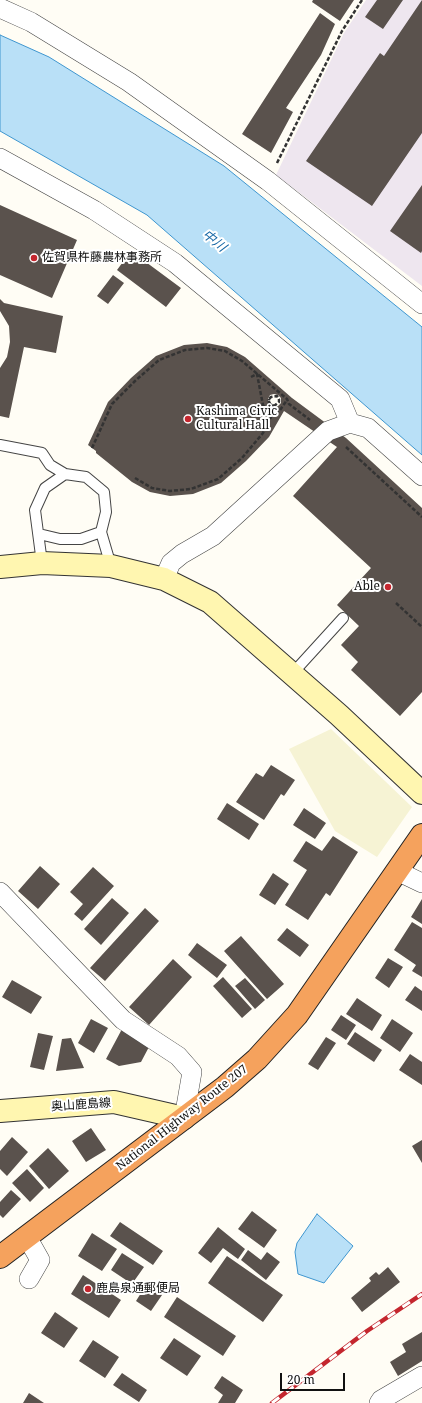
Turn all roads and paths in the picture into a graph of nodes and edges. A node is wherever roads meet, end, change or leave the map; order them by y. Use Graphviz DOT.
graph roads {
  1 [pos="362,0"];
  2 [pos="0,8"];
  3 [pos="0,158"];
  4 [pos="268,181"];
  5 [pos="422,304"];
  6 [pos="257,374"];
  7 [pos="252,377"];
  8 [pos="269,399"];
  9 [pos="273,413"];
  10 [pos="350,423"];
  11 [pos="342,442"];
  12 [pos="0,445"];
  13 [pos="92,448"];
  14 [pos="65,474"];
  15 [pos="422,476"];
  16 [pos="135,478"];
  17 [pos="422,517"];
  18 [pos="101,532"];
  19 [pos="39,534"];
  20 [pos="42,563"];
  21 [pos="111,566"];
  22 [pos="0,567"];
  23 [pos="164,579"];
  24 [pos="396,603"];
  25 [pos="343,618"];
  26 [pos="422,628"];
  27 [pos="292,674"];
  28 [pos="422,792"];
  29 [pos="422,835"];
  30 [pos="397,871"];
  31 [pos="422,882"];
  32 [pos="0,892"];
  33 [pos="0,1111"];
  34 [pos="184,1118"];
  35 [pos="27,1237"];
  36 [pos="0,1258"];
  37 [pos="29,1279"];
  38 [pos="422,1376"];
  39 [pos="379,1403"];
  1 -- 4 [label="path"];
  2 -- 4 [label="street"];
  3 -- 10 [label="street"];
  4 -- 5 [label="street"];
  6 -- 7 [label="path"];
  6 -- 9 [label="path"];
  6 -- 9 [label="path"];
  6 -- 13 [label="path"];
  8 -- 9 [label="path"];
  9 -- 16 [label="path"];
  10 -- 15 [label="street"];
  10 -- 23 [label="street"];
  11 -- 17 [label="path"];
  12 -- 14 [label="lane"];
  14 -- 18 [label="lane"];
  14 -- 19 [label="lane"];
  18 -- 19 [label="lane"];
  18 -- 21 [label="lane"];
  19 -- 20 [label="lane"];
  20 -- 21 [label="street"];
  20 -- 22 [label="street"];
  21 -- 23 [label="street"];
  23 -- 27 [label="street"];
  24 -- 26 [label="path"];
  25 -- 27 [label="lane"];
  27 -- 28 [label="street"];
  29 -- 30 [label="highway, National Highway Route 207"];
  30 -- 31 [label="street"];
  30 -- 34 [label="highway, National Highway Route 207"];
  32 -- 34 [label="street"];
  33 -- 34 [label="street, 奥山鹿島線"];
  34 -- 35 [label="highway, National Highway Route 207"];
  35 -- 36 [label="highway, National Highway Route 207"];
  35 -- 37 [label="street"];
  38 -- 39 [label="street"];
}
